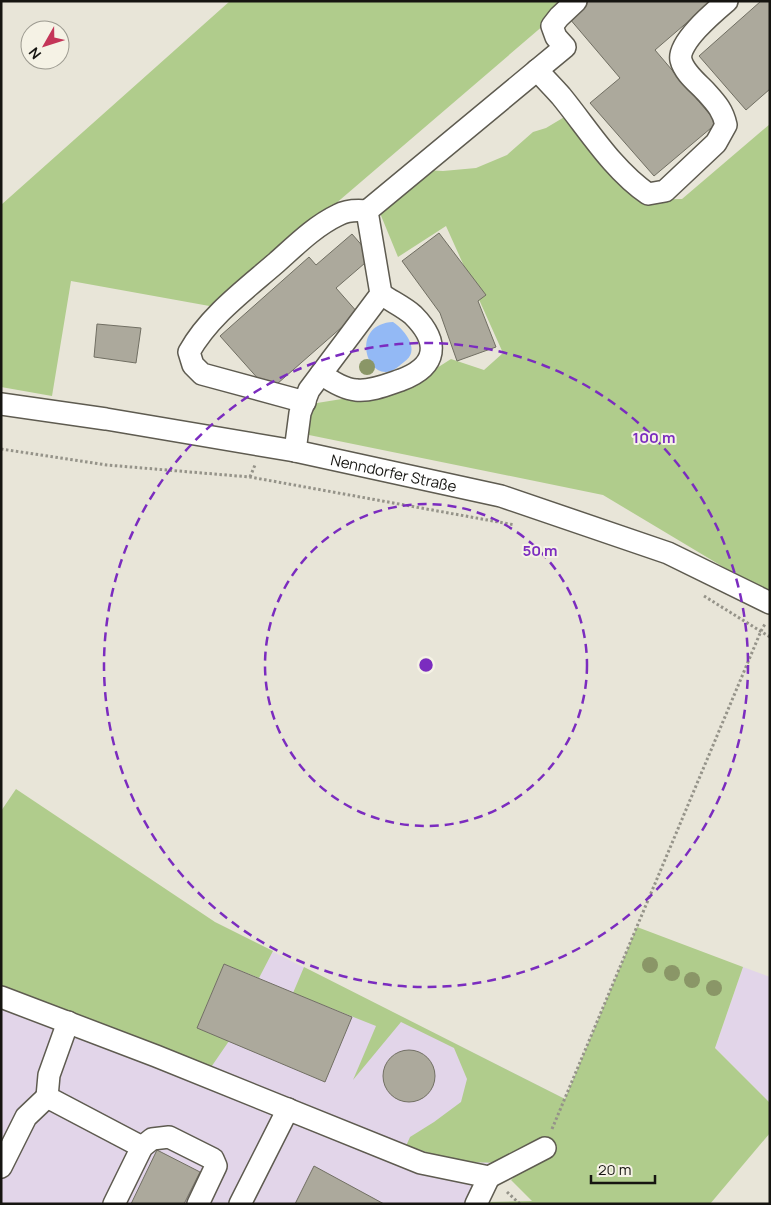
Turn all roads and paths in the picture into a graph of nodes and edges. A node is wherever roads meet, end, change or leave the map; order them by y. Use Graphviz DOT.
graph roads {
  1 [pos="576,1"];
  2 [pos="726,1"];
  3 [pos="537,70"];
  4 [pos="368,211"];
  5 [pos="381,294"];
  6 [pos="321,374"];
  7 [pos="305,402"];
  8 [pos="1,404"];
  9 [pos="1,449"];
  10 [pos="295,451"];
  11 [pos="516,525"];
  12 [pos="697,592"];
  13 [pos="770,603"];
  14 [pos="770,617"];
  15 [pos="761,632"];
  16 [pos="770,638"];
  17 [pos="1,997"];
  18 [pos="68,1022"];
  19 [pos="47,1096"];
  20 [pos="288,1109"];
  21 [pos="142,1147"];
  22 [pos="545,1148"];
  23 [pos="1,1167"];
  24 [pos="489,1177"];
  25 [pos="114,1204"];
  26 [pos="198,1204"];
  27 [pos="240,1204"];
  28 [pos="476,1204"];
  1 -- 3 [label="street"];
  2 -- 3 [label="street"];
  3 -- 4 [label="street"];
  4 -- 5 [label="street"];
  4 -- 7 [label="street"];
  5 -- 6 [label="street"];
  5 -- 6 [label="street"];
  6 -- 7 [label="street"];
  7 -- 10 [label="street"];
  8 -- 10 [label="street, Nenndorfer Straße"];
  9 -- 11 [label="path"];
  10 -- 13 [label="street, Nenndorfer Straße"];
  12 -- 15 [label="path"];
  14 -- 15 [label="path"];
  15 -- 16 [label="path"];
  15 -- 22 [label="path"];
  17 -- 18 [label="street"];
  18 -- 19 [label="street"];
  18 -- 20 [label="street"];
  19 -- 21 [label="street"];
  19 -- 23 [label="street"];
  20 -- 24 [label="street"];
  20 -- 27 [label="street"];
  21 -- 25 [label="street"];
  21 -- 26 [label="street"];
  22 -- 24 [label="street"];
  24 -- 28 [label="street"];
}
